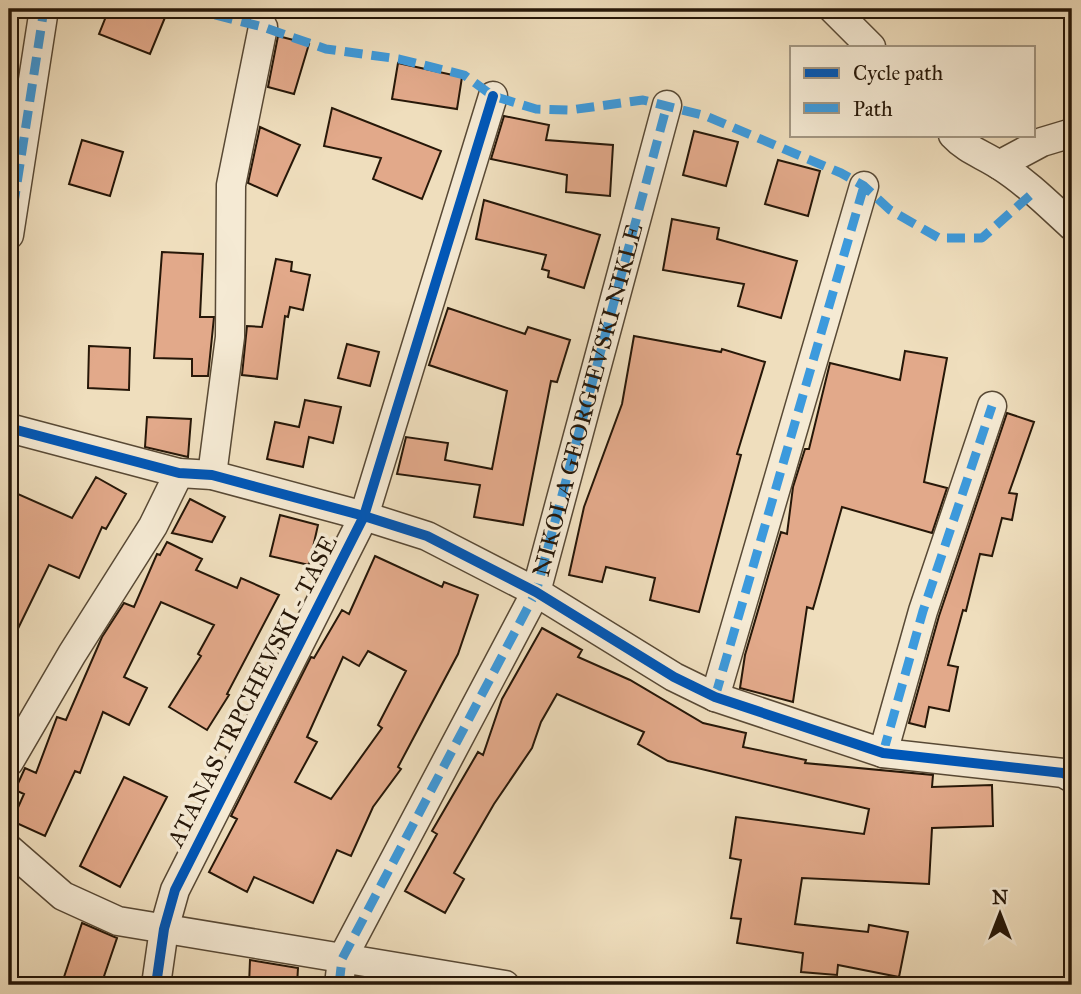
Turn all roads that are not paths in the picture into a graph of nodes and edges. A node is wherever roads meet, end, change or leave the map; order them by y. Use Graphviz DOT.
graph roads {
  1 [pos="44,9"];
  2 [pos="833,9"];
  3 [pos="263,27"];
  4 [pos="870,46"];
  5 [pos="492,96"];
  6 [pos="667,105"];
  7 [pos="1072,132"];
  8 [pos="954,136"];
  9 [pos="999,165"];
  10 [pos="13,181"];
  11 [pos="864,186"];
  12 [pos="1072,226"];
  13 [pos="9,235"];
  14 [pos="992,406"];
  15 [pos="9,428"];
  16 [pos="179,473"];
  17 [pos="212,475"];
  18 [pos="364,516"];
  19 [pos="536,592"];
  20 [pos="715,697"];
  21 [pos="883,753"];
  22 [pos="9,762"];
  23 [pos="1072,778"];
  24 [pos="9,849"];
  25 [pos="164,929"];
  26 [pos="341,972"];
  27 [pos="156,985"];
  28 [pos="505,985"];
  1 -- 10 [label="street"];
  2 -- 4 [label="street"];
  3 -- 17 [label="street"];
  5 -- 18 [label="street, ATANAS TRPCHEVSKI - TASE"];
  6 -- 19 [label="street, NIKOLA GEORGIEVSKI NIKLE"];
  7 -- 9 [label="street"];
  8 -- 9 [label="street"];
  9 -- 12 [label="street"];
  10 -- 13 [label="street"];
  11 -- 20 [label="street"];
  14 -- 21 [label="street"];
  15 -- 16 [label="street"];
  16 -- 17 [label="street"];
  16 -- 22 [label="street"];
  17 -- 18 [label="street"];
  18 -- 19 [label="street"];
  18 -- 25 [label="street, ATANAS TRPCHEVSKI - TASE"];
  19 -- 20 [label="street"];
  19 -- 26 [label="street, NIKOLA GEORGIEVSKI NIKLE"];
  20 -- 21 [label="street"];
  21 -- 23 [label="street"];
  24 -- 25 [label="street"];
  25 -- 26 [label="street"];
  25 -- 27 [label="street, ATANAS TRPCHEVSKI - TASE"];
  26 -- 28 [label="street"];
}
